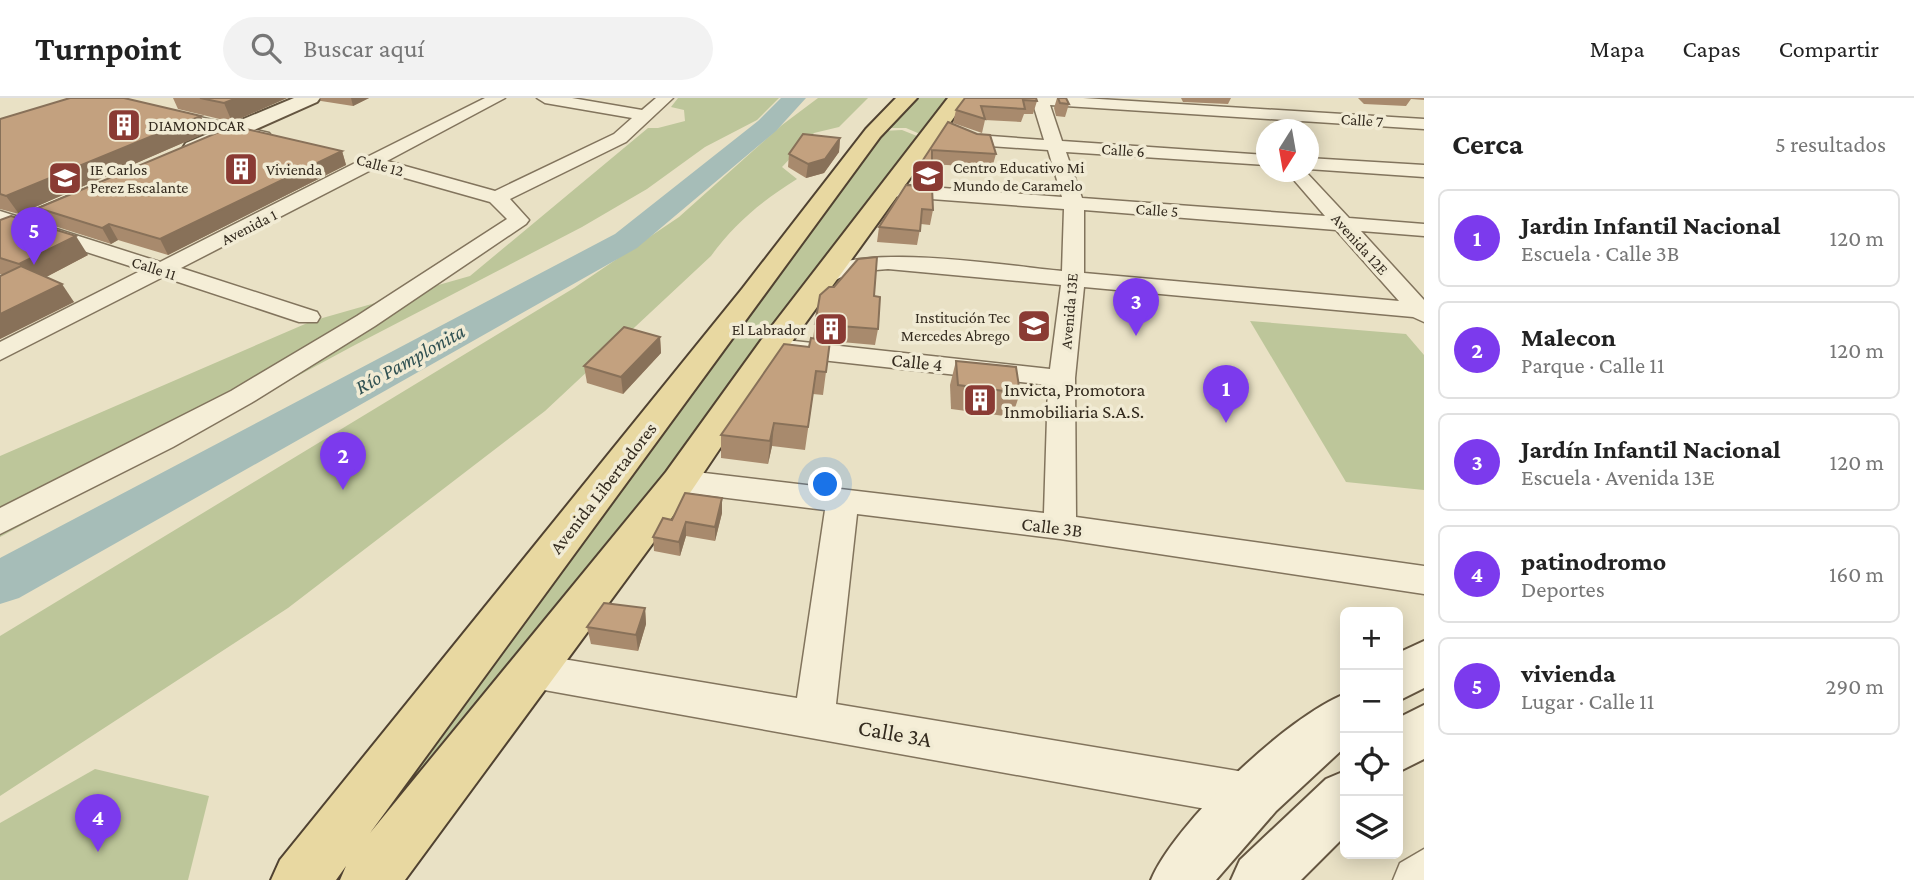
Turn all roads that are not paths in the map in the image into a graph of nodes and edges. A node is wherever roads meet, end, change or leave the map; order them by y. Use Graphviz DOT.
graph roads {
  1 [pos="99,98"];
  2 [pos="310,98"];
  3 [pos="497,98"];
  4 [pos="545,98"];
  5 [pos="665,98"];
  6 [pos="958,98"];
  7 [pos="1007,98"];
  8 [pos="1237,98"];
  9 [pos="1040,100"];
  10 [pos="1251,106"];
  11 [pos="75,107"];
  12 [pos="1268,114"];
  13 [pos="646,116"];
  14 [pos="1272,119"];
  15 [pos="1424,124"];
  16 [pos="911,127"];
  17 [pos="235,131"];
  18 [pos="286,142"];
  19 [pos="1052,145"];
  20 [pos="349,157"];
  21 [pos="172,158"];
  22 [pos="1256,159"];
  23 [pos="375,163"];
  24 [pos="1319,166"];
  25 [pos="1424,171"];
  26 [pos="1319,178"];
  27 [pos="1316,182"];
  28 [pos="109,186"];
  29 [pos="891,190"];
  30 [pos="497,198"];
  31 [pos="1074,204"];
  32 [pos="11,221"];
  33 [pos="1341,224"];
  34 [pos="1369,226"];
  35 [pos="1424,230"];
  36 [pos="0,234"];
  37 [pos="162,271"];
  38 [pos="823,279"];
  39 [pos="1073,279"];
  40 [pos="1424,286"];
  41 [pos="1423,312"];
  42 [pos="308,317"];
  43 [pos="773,346"];
  44 [pos="0,352"];
  45 [pos="1062,378"];
  46 [pos="679,481"];
  47 [pos="842,500"];
  48 [pos="0,522"];
  49 [pos="1060,527"];
  50 [pos="1424,580"];
  51 [pos="1424,661"];
  52 [pos="533,671"];
  53 [pos="1403,676"];
  54 [pos="814,718"];
  55 [pos="1340,720"];
  56 [pos="1424,728"];
  57 [pos="1403,744"];
  58 [pos="1256,796"];
  59 [pos="1340,803"];
  60 [pos="333,837"];
  61 [pos="396,860"];
  62 [pos="1424,873"];
  63 [pos="294,880"];
  64 [pos="300,880"];
  65 [pos="369,880"];
  66 [pos="1180,880"];
  67 [pos="1259,880"];
  68 [pos="1417,880"];
  1 -- 11 [label="main road"];
  1 -- 17 [label="street"];
  2 -- 17 [label="main road"];
  3 -- 23 [label="street, Avenida 1"];
  4 -- 13 [label="street"];
  5 -- 13 [label="street"];
  6 -- 16 [label="main road, Avenida Libertadores"];
  7 -- 9 [label="street"];
  8 -- 10 [label="street"];
  9 -- 10 [label="street"];
  9 -- 19 [label="street, Avenida 13E"];
  10 -- 12 [label="street"];
  12 -- 14 [label="street"];
  12 -- 15 [label="street, Calle 7"];
  13 -- 30 [label="street"];
  16 -- 19 [label="street, Calle 6"];
  16 -- 29 [label="main road, Avenida Libertadores"];
  16 -- 60 [label="main road, Avenida Libertadores"];
  17 -- 18 [label="street"];
  17 -- 21 [label="main road"];
  19 -- 22 [label="street, Calle 6"];
  19 -- 31 [label="street, Avenida 13E"];
  20 -- 23 [label="street, Calle 12"];
  23 -- 30 [label="street, Calle 12"];
  23 -- 37 [label="street, Avenida 1"];
  24 -- 25 [label="street"];
  26 -- 34 [label="street, Avenida 12E"];
  27 -- 33 [label="street, Avenida 12E"];
  28 -- 32 [label="main road"];
  29 -- 31 [label="street, Calle 5"];
  29 -- 38 [label="main road, Avenida Libertadores"];
  30 -- 48 [label="street"];
  31 -- 33 [label="street, Calle 5"];
  31 -- 39 [label="street, Avenida 13E"];
  32 -- 36 [label="main road"];
  32 -- 37 [label="street, Calle 11"];
  33 -- 34 [label="street, Calle 5"];
  33 -- 41 [label="street, Avenida 12E"];
  34 -- 35 [label="street, Calle 5"];
  34 -- 40 [label="street, Avenida 12E"];
  37 -- 42 [label="street, Calle 11"];
  37 -- 44 [label="street, Avenida 1"];
  38 -- 39 [label="street"];
  38 -- 43 [label="main road, Avenida Libertadores"];
  39 -- 41 [label="street"];
  39 -- 45 [label="street, Avenida 13E"];
  43 -- 45 [label="street, Calle 4"];
  43 -- 46 [label="main road, Avenida Libertadores"];
  45 -- 49 [label="street, Avenida 13E"];
  46 -- 47 [label="street, Calle 3B"];
  46 -- 52 [label="main road, Avenida Libertadores"];
  47 -- 49 [label="street, Calle 3B"];
  47 -- 54 [label="street"];
  49 -- 50 [label="street, Calle 3B"];
  51 -- 53 [label="main road"];
  52 -- 54 [label="street, Calle 3A"];
  52 -- 61 [label="main road, Avenida Libertadores"];
  54 -- 58 [label="street, Calle 3A"];
  55 -- 58 [label="main road"];
  56 -- 57 [label="main road"];
  58 -- 66 [label="main road"];
  59 -- 67 [label="main road"];
  60 -- 63 [label="main road"];
  60 -- 64 [label="main road, Avenida Libertadores"];
  61 -- 65 [label="main road, Avenida Libertadores"];
  62 -- 68 [label="street"];
}
